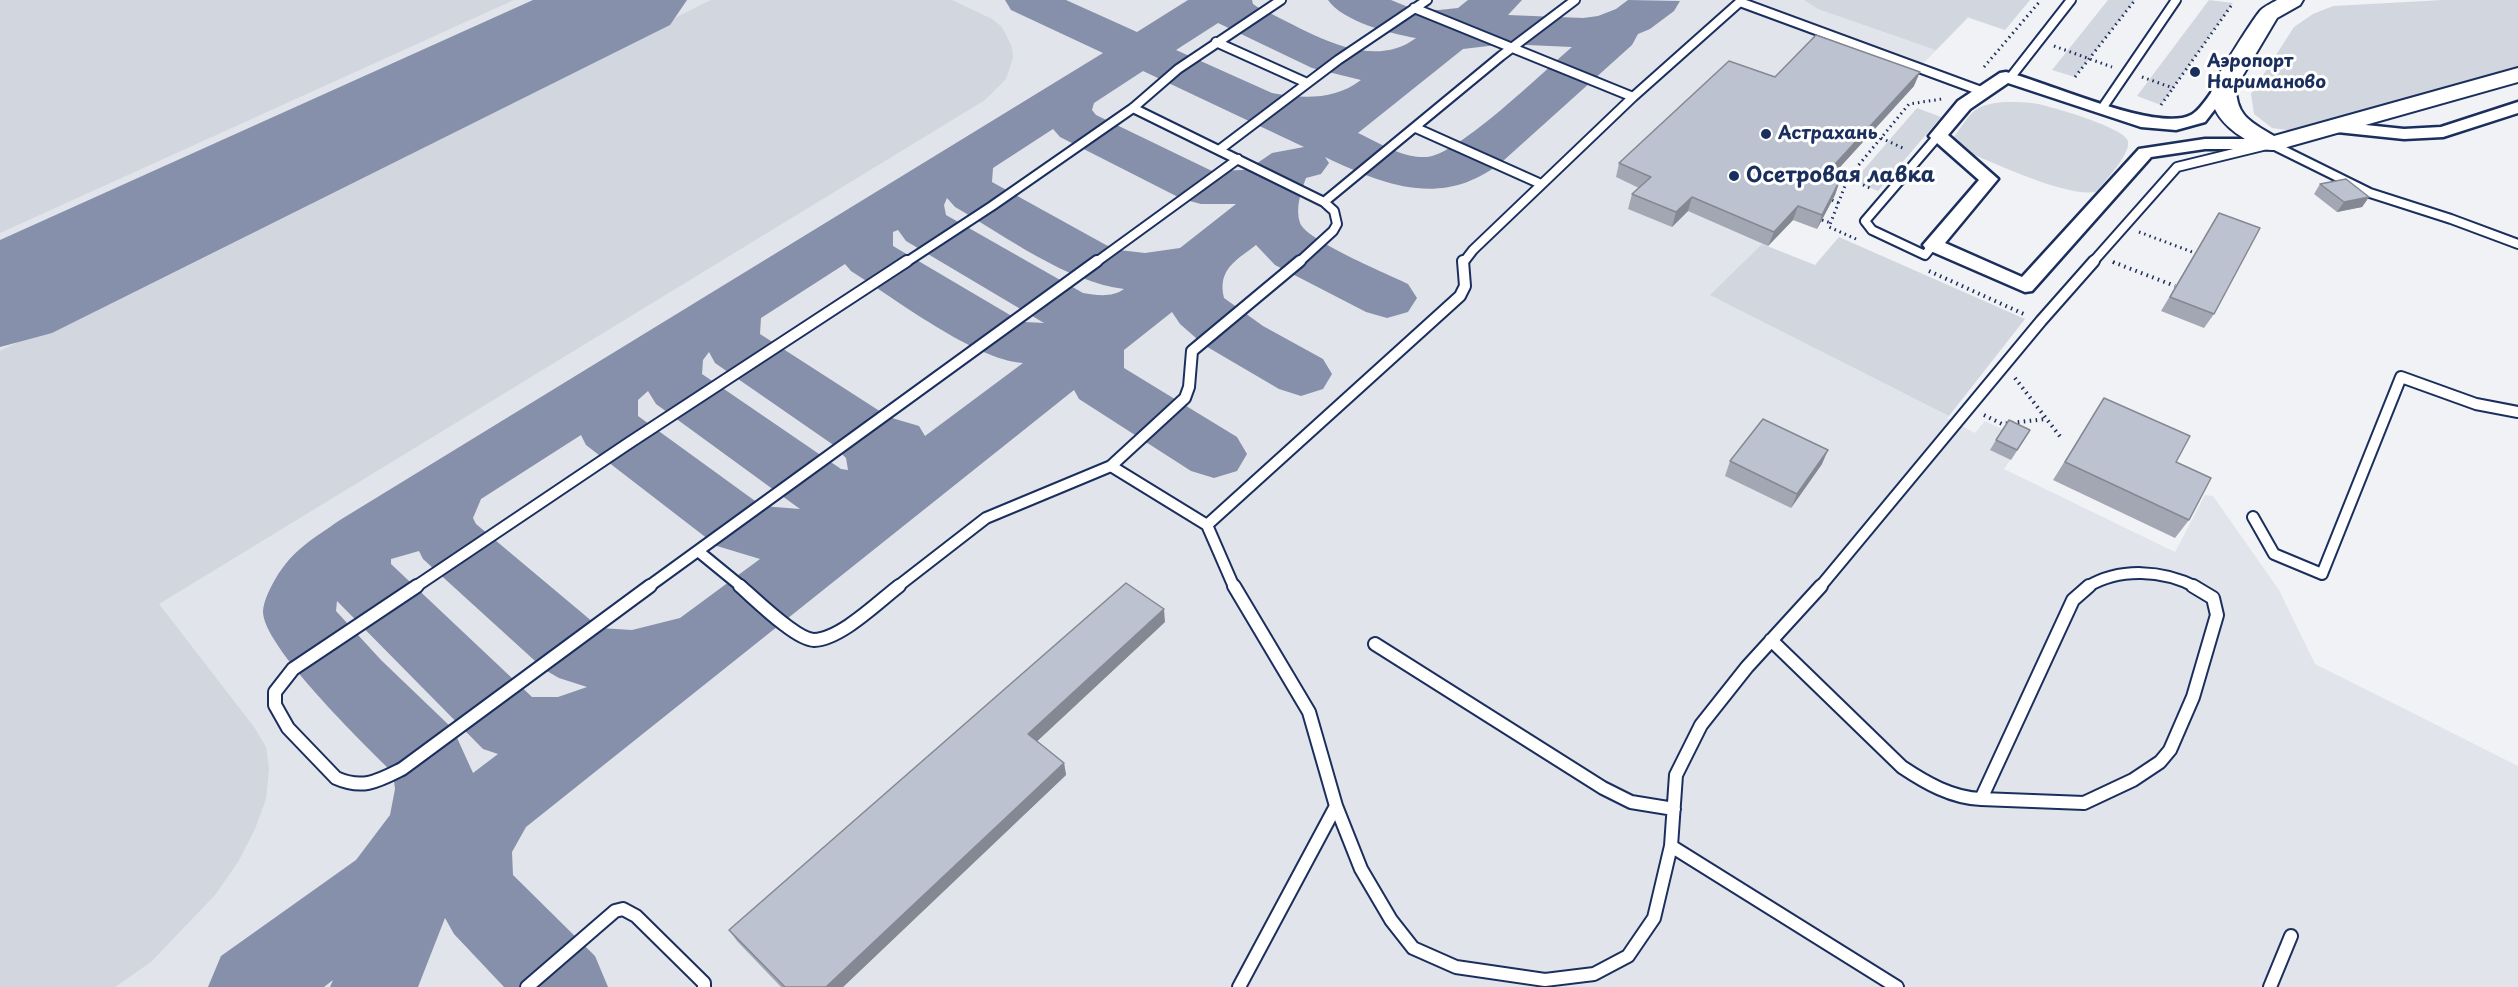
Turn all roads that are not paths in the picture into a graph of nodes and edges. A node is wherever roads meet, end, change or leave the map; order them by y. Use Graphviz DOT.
graph roads {
  1 [pos="1281,0"];
  2 [pos="1427,0"];
  3 [pos="1575,0"];
  4 [pos="2071,0"];
  5 [pos="2176,0"];
  6 [pos="2292,0"];
  7 [pos="1741,1"];
  8 [pos="1414,8"];
  9 [pos="1216,42"];
  10 [pos="1511,49"];
  11 [pos="2518,75"];
  12 [pos="2010,78"];
  13 [pos="1307,83"];
  14 [pos="2224,87"];
  15 [pos="1976,89"];
  16 [pos="1633,97"];
  17 [pos="2103,107"];
  18 [pos="2518,107"];
  19 [pos="1133,108"];
  20 [pos="2337,127"];
  21 [pos="1416,128"];
  22 [pos="1938,136"];
  23 [pos="2271,144"];
  24 [pos="1219,150"];
  25 [pos="1238,159"];
  26 [pos="1541,184"];
  27 [pos="1324,202"];
  28 [pos="2518,244"];
  29 [pos="1932,246"];
  30 [pos="2518,412"];
  31 [pos="1111,466"];
  32 [pos="2253,517"];
  33 [pos="1207,525"];
  34 [pos="698,551"];
  35 [pos="1771,640"];
  36 [pos="1375,644"];
  37 [pos="1981,800"];
  38 [pos="1336,806"];
  39 [pos="1674,809"];
  40 [pos="1671,846"];
  41 [pos="2291,936"];
  42 [pos="527,987"];
  43 [pos="704,987"];
  44 [pos="1239,987"];
  45 [pos="1897,987"];
  46 [pos="2270,987"];
  1 -- 9 [label="lane"];
  2 -- 8 [label="lane"];
  3 -- 10 [label="lane"];
  4 -- 12 [label="lane"];
  5 -- 17 [label="lane"];
  6 -- 14 [label="main road"];
  7 -- 15 [label="lane"];
  7 -- 16 [label="lane"];
  8 -- 10 [label="lane"];
  8 -- 13 [label="lane"];
  9 -- 13 [label="lane"];
  9 -- 19 [label="lane"];
  10 -- 16 [label="lane"];
  10 -- 21 [label="lane"];
  11 -- 20 [label="main road"];
  12 -- 15 [label="street"];
  12 -- 17 [label="street"];
  13 -- 24 [label="lane"];
  14 -- 17 [label="street"];
  14 -- 23 [label="main road"];
  15 -- 22 [label="street"];
  16 -- 26 [label="lane"];
  18 -- 20 [label="street"];
  19 -- 24 [label="lane"];
  19 -- 34 [label="lane"];
  20 -- 23 [label="main road"];
  21 -- 26 [label="lane"];
  21 -- 27 [label="lane"];
  22 -- 29 [label="street"];
  22 -- 29 [label="lane"];
  23 -- 28 [label="lane"];
  23 -- 29 [label="street"];
  23 -- 35 [label="lane"];
  24 -- 25 [label="lane"];
  25 -- 27 [label="lane"];
  25 -- 34 [label="lane"];
  26 -- 33 [label="lane"];
  27 -- 31 [label="lane"];
  30 -- 32 [label="lane"];
  31 -- 33 [label="lane"];
  31 -- 34 [label="lane"];
  33 -- 38 [label="lane"];
  35 -- 37 [label="lane"];
  35 -- 39 [label="lane"];
  36 -- 39 [label="lane"];
  37 -- 37 [label="lane"];
  38 -- 40 [label="lane"];
  38 -- 44 [label="lane"];
  39 -- 40 [label="lane"];
  40 -- 45 [label="lane"];
  41 -- 46 [label="lane"];
  42 -- 43 [label="lane"];
}
